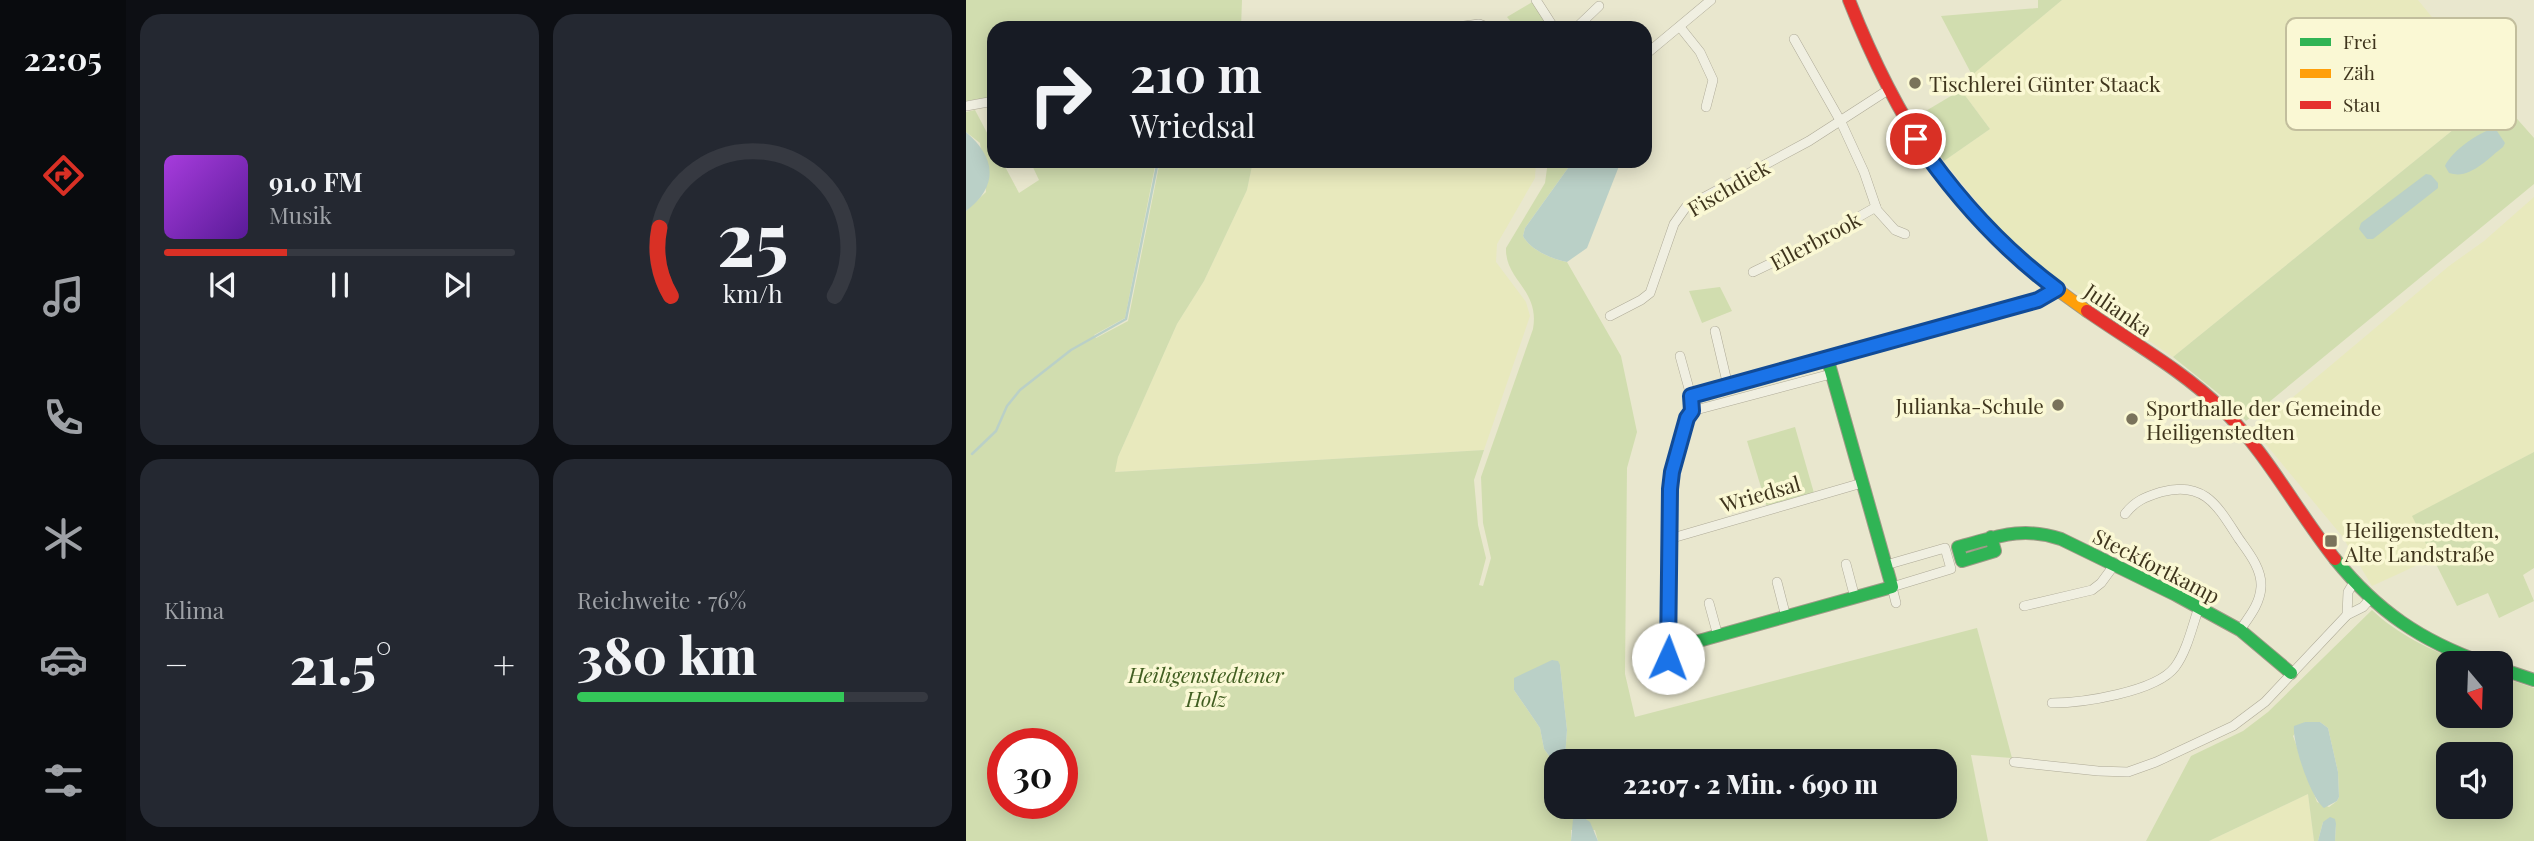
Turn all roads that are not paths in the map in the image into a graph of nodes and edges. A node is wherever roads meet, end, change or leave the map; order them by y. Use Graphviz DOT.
graph roads {
  1 [pos="1536,0"];
  2 [pos="1711,0"];
  3 [pos="1849,0"];
  4 [pos="1599,6"];
  5 [pos="1550,21"];
  6 [pos="1583,21"];
  7 [pos="1680,27"];
  8 [pos="1794,39"];
  9 [pos="1652,49"];
  10 [pos="1888,90"];
  11 [pos="987,102"];
  12 [pos="966,106"];
  13 [pos="1706,107"];
  14 [pos="1842,122"];
  15 [pos="1876,207"];
  16 [pos="1905,234"];
  17 [pos="1753,272"];
  18 [pos="2057,289"];
  19 [pos="1610,316"];
  20 [pos="1714,331"];
  21 [pos="1680,356"];
  22 [pos="1827,357"];
  23 [pos="1831,374"];
  24 [pos="1728,386"];
  25 [pos="1691,396"];
  26 [pos="1692,411"];
  27 [pos="1862,483"];
  28 [pos="2125,514"];
  29 [pos="1991,537"];
  30 [pos="1669,539"];
  31 [pos="1846,564"];
  32 [pos="2115,564"];
  33 [pos="1886,565"];
  34 [pos="1777,582"];
  35 [pos="2354,582"];
  36 [pos="1892,587"];
  37 [pos="1855,597"];
  38 [pos="2370,599"];
  39 [pos="1709,603"];
  40 [pos="1896,603"];
  41 [pos="2024,606"];
  42 [pos="2199,607"];
  43 [pos="2347,615"];
  44 [pos="1786,617"];
  45 [pos="2240,630"];
  46 [pos="1718,636"];
  47 [pos="1670,650"];
  48 [pos="2456,651"];
  49 [pos="1671,671"];
  50 [pos="2291,673"];
  51 [pos="2513,673"];
  52 [pos="2534,680"];
  53 [pos="2052,703"];
  54 [pos="2014,762"];
  1 -- 5 [label="street"];
  2 -- 7 [label="street"];
  3 -- 10 [label="street, Julianka"];
  4 -- 6 [label="street"];
  7 -- 9 [label="street"];
  7 -- 13 [label="street"];
  8 -- 14 [label="street, Ellerbrook"];
  10 -- 14 [label="street, Fischdiek"];
  10 -- 18 [label="street, Julianka"];
  11 -- 12 [label="street"];
  14 -- 15 [label="street, Ellerbrook"];
  14 -- 19 [label="street, Fischdiek"];
  15 -- 16 [label="street, Ellerbrook"];
  15 -- 17 [label="street, Ellerbrook"];
  18 -- 22 [label="street"];
  18 -- 35 [label="street, Julianka"];
  20 -- 24 [label="street"];
  21 -- 25 [label="street"];
  22 -- 23 [label="street"];
  22 -- 24 [label="street"];
  23 -- 26 [label="street"];
  23 -- 27 [label="street"];
  24 -- 25 [label="street"];
  25 -- 26 [label="street"];
  26 -- 30 [label="street"];
  27 -- 30 [label="street, Wriedsal"];
  27 -- 33 [label="street"];
  28 -- 45 [label="street"];
  29 -- 32 [label="street, Steckfortkamp"];
  30 -- 47 [label="street"];
  31 -- 37 [label="street"];
  32 -- 41 [label="street"];
  32 -- 42 [label="street, Steckfortkamp"];
  33 -- 36 [label="street"];
  33 -- 36 [label="street"];
  34 -- 44 [label="street"];
  35 -- 38 [label="street, Julianka"];
  35 -- 43 [label="street"];
  36 -- 37 [label="street"];
  36 -- 40 [label="street"];
  37 -- 44 [label="street"];
  38 -- 43 [label="street"];
  38 -- 48 [label="street, Julianka"];
  39 -- 46 [label="street"];
  42 -- 45 [label="street, Steckfortkamp"];
  42 -- 53 [label="street"];
  43 -- 50 [label="street"];
  44 -- 46 [label="street"];
  45 -- 50 [label="street, Steckfortkamp"];
  46 -- 47 [label="street"];
  47 -- 49 [label="street"];
  50 -- 54 [label="street"];
  51 -- 52 [label="street"];
}
